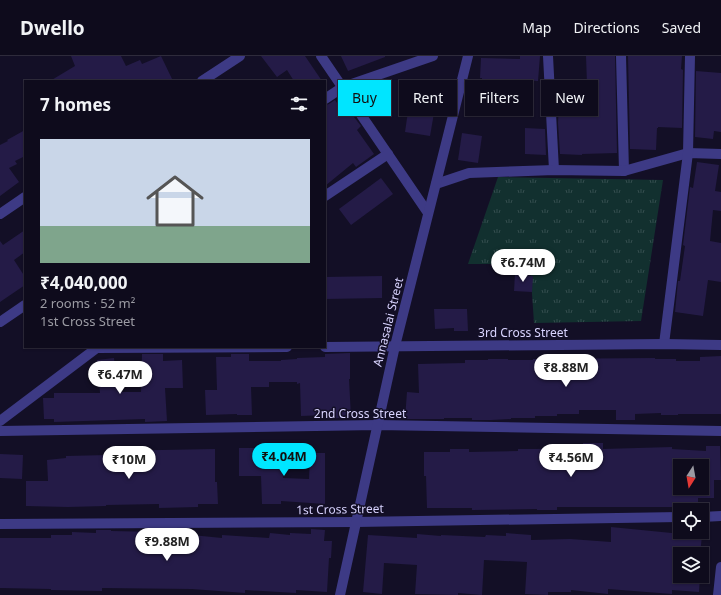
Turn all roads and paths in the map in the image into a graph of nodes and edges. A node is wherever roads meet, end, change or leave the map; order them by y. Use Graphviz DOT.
graph roads {
  1 [pos="240,56"];
  2 [pos="321,56"];
  3 [pos="433,56"];
  4 [pos="468,56"];
  5 [pos="548,56"];
  6 [pos="621,56"];
  7 [pos="690,56"];
  8 [pos="204,80"];
  9 [pos="338,80"];
  10 [pos="363,80"];
  11 [pos="338,90"];
  12 [pos="326,98"];
  13 [pos="362,116"];
  14 [pos="688,153"];
  15 [pos="388,154"];
  16 [pos="721,154"];
  17 [pos="554,170"];
  18 [pos="624,171"];
  19 [pos="436,184"];
  20 [pos="326,195"];
  21 [pos="24,198"];
  22 [pos="428,213"];
  23 [pos="0,214"];
  24 [pos="24,306"];
  25 [pos="0,322"];
  26 [pos="664,344"];
  27 [pos="721,345"];
  28 [pos="395,346"];
  29 [pos="326,347"];
  30 [pos="97,348"];
  31 [pos="0,421"];
  32 [pos="378,425"];
  33 [pos="0,431"];
  34 [pos="721,431"];
  35 [pos="721,516"];
  36 [pos="673,517"];
  37 [pos="709,517"];
  38 [pos="356,522"];
  39 [pos="0,524"];
  40 [pos="721,567"];
  41 [pos="340,595"];
  42 [pos="718,595"];
  1 -- 8 [label="street"];
  2 -- 9 [label="street"];
  3 -- 10 [label="street"];
  4 -- 19 [label="street, Annasalai Street"];
  5 -- 17 [label="street"];
  6 -- 18 [label="street"];
  7 -- 14 [label="street"];
  11 -- 12 [label="street"];
  13 -- 15 [label="street"];
  14 -- 16 [label="street"];
  14 -- 18 [label="street"];
  14 -- 26 [label="street"];
  15 -- 20 [label="street"];
  15 -- 22 [label="street"];
  17 -- 18 [label="street"];
  17 -- 19 [label="street"];
  19 -- 22 [label="street, Annasalai Street"];
  21 -- 23 [label="street"];
  22 -- 28 [label="street, Annasalai Street"];
  24 -- 25 [label="street"];
  26 -- 27 [label="street, 3rd Cross Street"];
  26 -- 28 [label="street, 3rd Cross Street"];
  28 -- 29 [label="street, 3rd Cross Street"];
  28 -- 32 [label="street, Annasalai Street"];
  30 -- 31 [label="street"];
  32 -- 33 [label="street, 2nd Cross Street"];
  32 -- 34 [label="street, 2nd Cross Street"];
  32 -- 38 [label="street, Annasalai Street"];
  35 -- 37 [label="street"];
  36 -- 38 [label="street, 1st Cross Street"];
  38 -- 39 [label="street, 1st Cross Street"];
  38 -- 41 [label="street, Annasalai Street"];
  40 -- 42 [label="street"];
}
